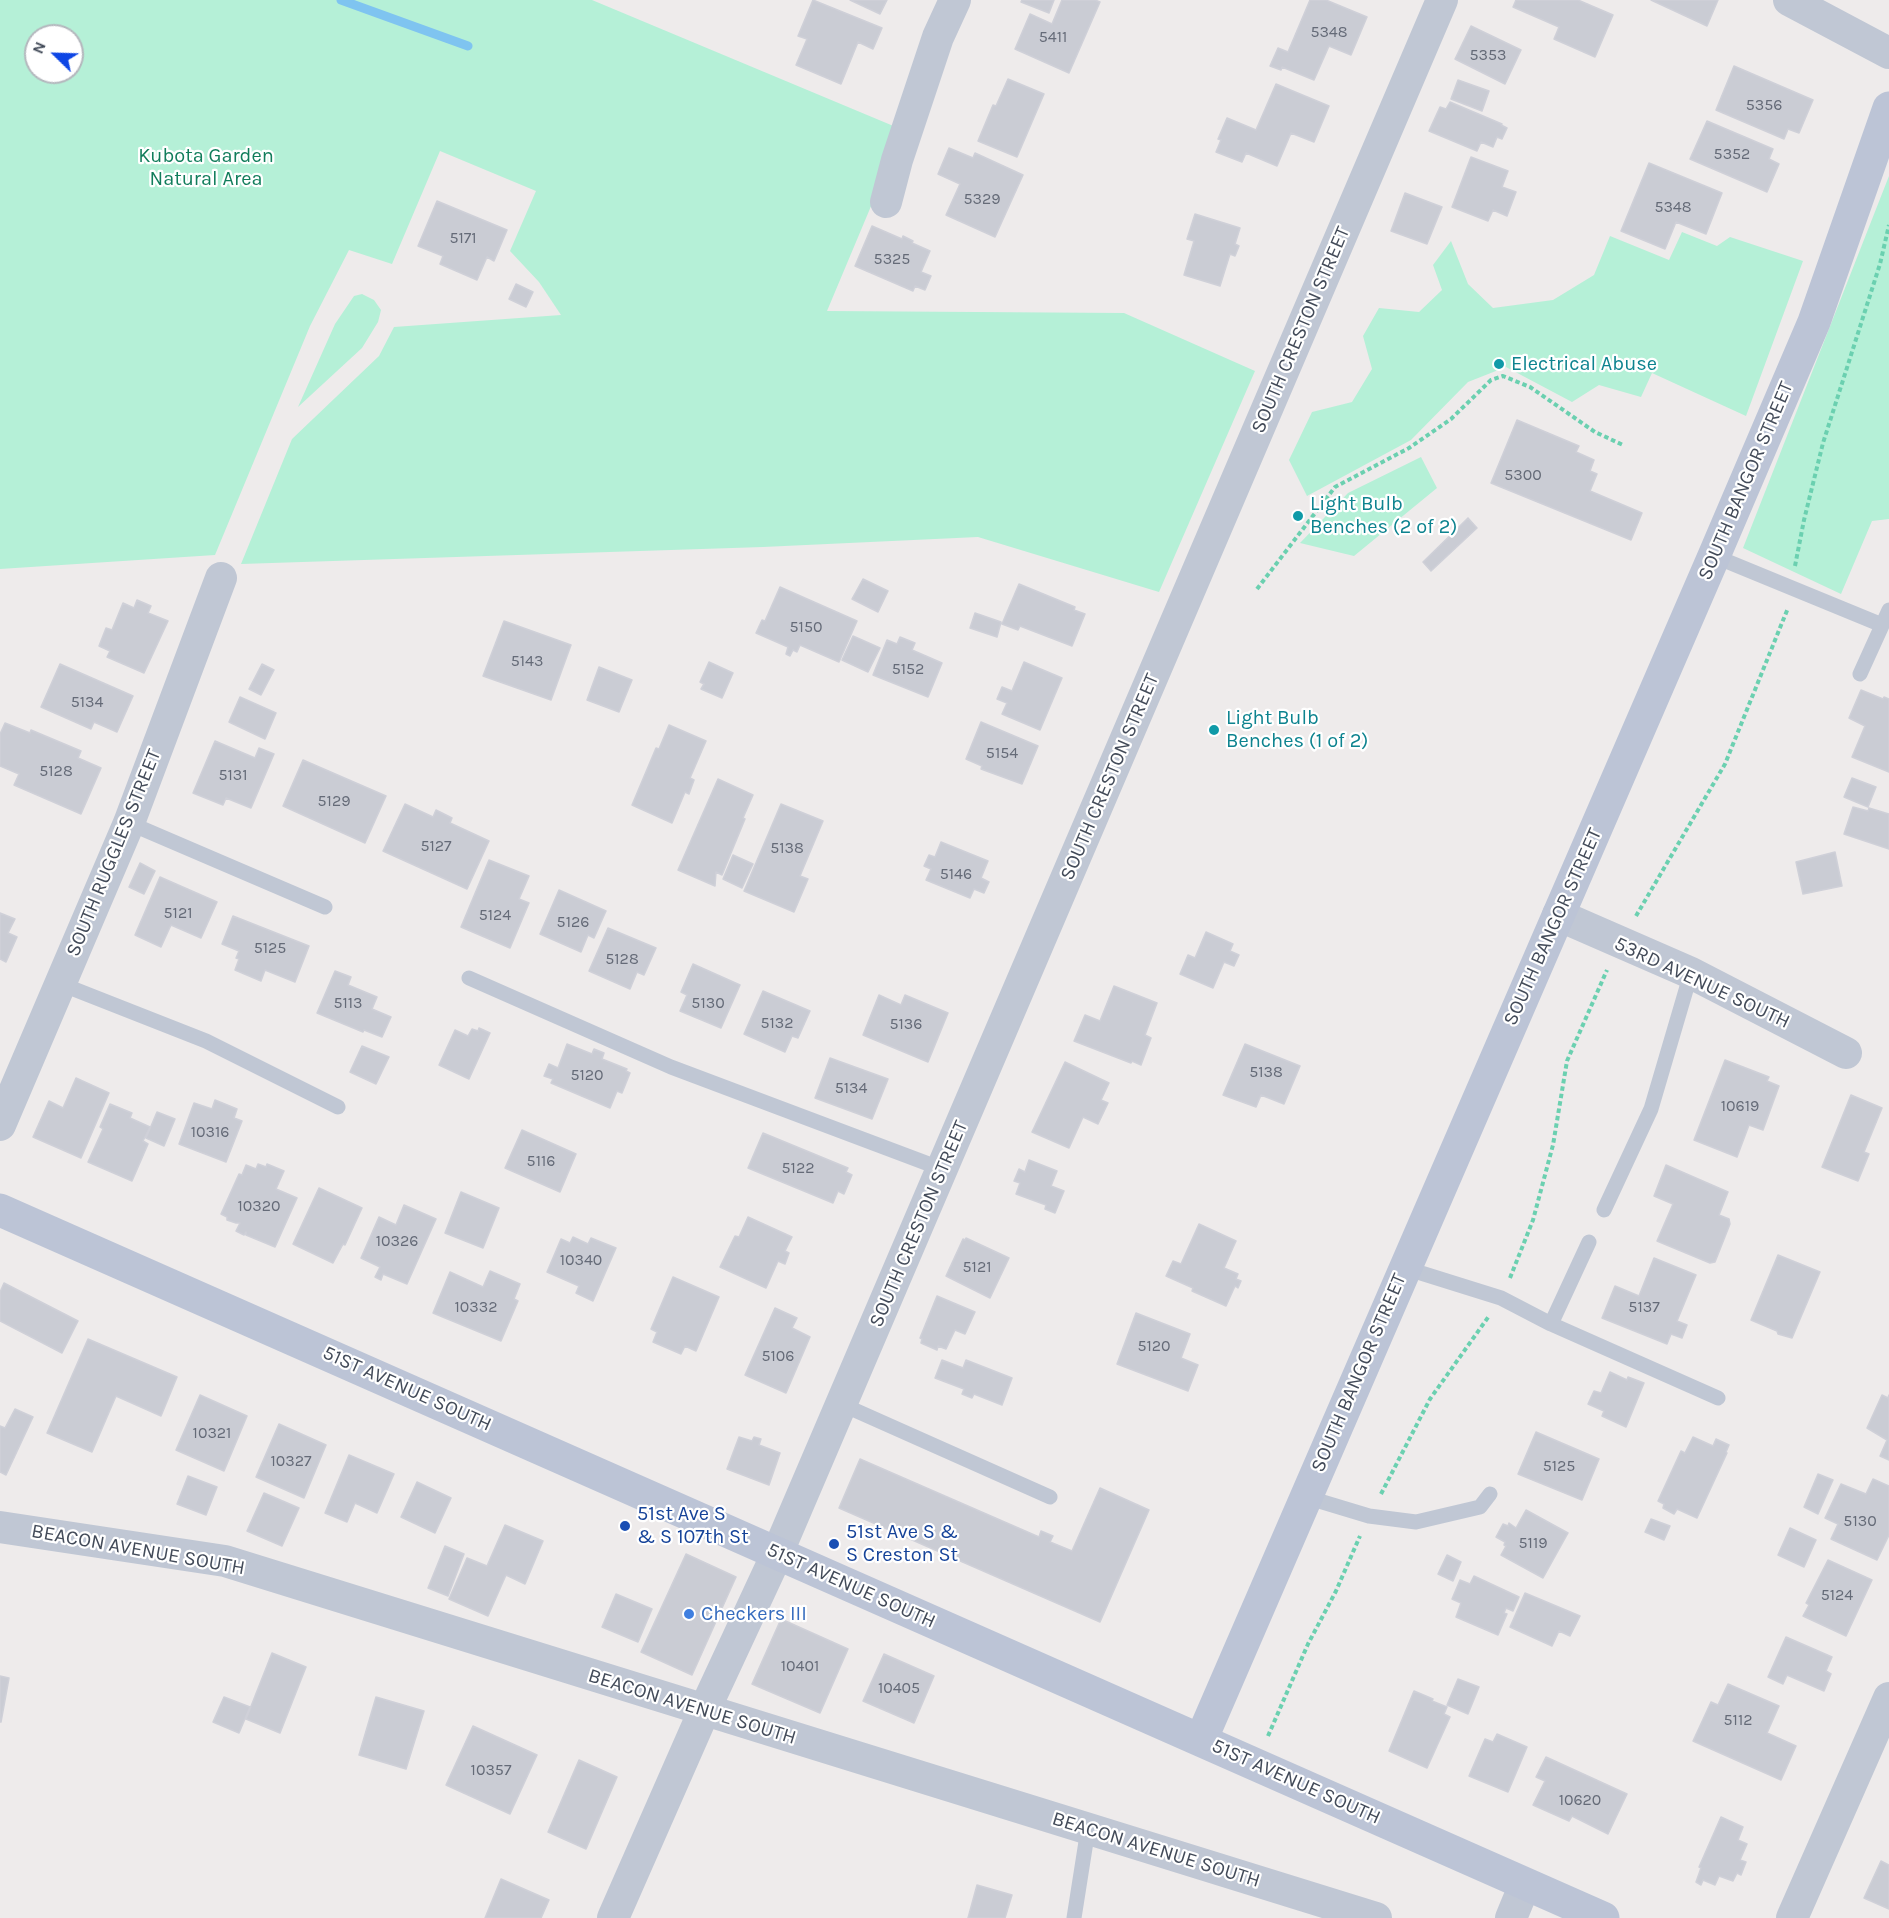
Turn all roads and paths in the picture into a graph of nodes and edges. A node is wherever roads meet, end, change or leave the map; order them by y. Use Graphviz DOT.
graph roads {
  1 [pos="955,0"];
  2 [pos="1442,0"];
  3 [pos="1789,0"];
  4 [pos="1889,53"];
  5 [pos="1889,108"];
  6 [pos="886,202"];
  7 [pos="1889,225"];
  8 [pos="1623,446"];
  9 [pos="1714,556"];
  10 [pos="221,578"];
  11 [pos="1791,588"];
  12 [pos="1257,589"];
  13 [pos="1889,610"];
  14 [pos="1882,625"];
  15 [pos="1860,674"];
  16 [pos="129,823"];
  17 [pos="325,907"];
  18 [pos="1558,915"];
  19 [pos="1619,943"];
  20 [pos="1691,973"];
  21 [pos="469,978"];
  22 [pos="61,984"];
  23 [pos="1846,1053"];
  24 [pos="338,1107"];
  25 [pos="0,1125"];
  26 [pos="942,1169"];
  27 [pos="0,1210"];
  28 [pos="1604,1210"];
  29 [pos="1589,1242"];
  30 [pos="1405,1268"];
  31 [pos="1501,1298"];
  32 [pos="1551,1324"];
  33 [pos="1718,1398"];
  34 [pos="841,1404"];
  35 [pos="1490,1494"];
  36 [pos="1050,1497"];
  37 [pos="1306,1497"];
  38 [pos="1369,1516"];
  39 [pos="0,1527"];
  40 [pos="777,1554"];
  41 [pos="1889,1698"];
  42 [pos="704,1711"];
  43 [pos="1201,1740"];
  44 [pos="1256,1764"];
  45 [pos="1088,1829"];
  46 [pos="1525,1884"];
  47 [pos="614,1918"];
  48 [pos="1074,1918"];
  49 [pos="1376,1918"];
  50 [pos="1511,1918"];
  51 [pos="1603,1918"];
  52 [pos="1792,1918"];
  1 -- 6 [label="street"];
  2 -- 26 [label="street, SOUTH CRESTON STREET"];
  3 -- 4 [label="street"];
  5 -- 9 [label="street, SOUTH BANGOR STREET"];
  7 -- 11 [label="path"];
  8 -- 12 [label="path"];
  9 -- 11 [label="lane"];
  9 -- 18 [label="street, SOUTH BANGOR STREET"];
  10 -- 16 [label="street, SOUTH RUGGLES STREET"];
  11 -- 14 [label="lane"];
  11 -- 19 [label="path"];
  13 -- 14 [label="lane"];
  14 -- 15 [label="lane"];
  16 -- 17 [label="lane"];
  16 -- 22 [label="street, SOUTH RUGGLES STREET"];
  18 -- 19 [label="street, 53RD AVENUE SOUTH"];
  18 -- 30 [label="street, SOUTH BANGOR STREET"];
  19 -- 20 [label="street, 53RD AVENUE SOUTH"];
  19 -- 31 [label="path"];
  20 -- 23 [label="street, 53RD AVENUE SOUTH"];
  20 -- 28 [label="lane"];
  21 -- 26 [label="lane"];
  22 -- 24 [label="lane"];
  22 -- 25 [label="street, SOUTH RUGGLES STREET"];
  26 -- 34 [label="street, SOUTH CRESTON STREET"];
  27 -- 40 [label="street, 51ST AVENUE SOUTH"];
  29 -- 32 [label="lane"];
  30 -- 31 [label="lane"];
  30 -- 37 [label="street, SOUTH BANGOR STREET"];
  31 -- 32 [label="lane"];
  31 -- 38 [label="path"];
  32 -- 33 [label="lane"];
  34 -- 36 [label="lane"];
  34 -- 40 [label="street, SOUTH CRESTON STREET"];
  35 -- 38 [label="lane"];
  37 -- 38 [label="lane"];
  37 -- 43 [label="street, SOUTH BANGOR STREET"];
  38 -- 44 [label="path"];
  39 -- 42 [label="street, BEACON AVENUE SOUTH"];
  40 -- 42 [label="street, SOUTH CRESTON STREET"];
  40 -- 43 [label="street, 51ST AVENUE SOUTH"];
  41 -- 52 [label="street"];
  42 -- 45 [label="street, BEACON AVENUE SOUTH"];
  42 -- 47 [label="street, SOUTH CRESTON STREET"];
  43 -- 44 [label="street, 51ST AVENUE SOUTH"];
  44 -- 46 [label="street, 51ST AVENUE SOUTH"];
  45 -- 48 [label="lane"];
  45 -- 49 [label="street, BEACON AVENUE SOUTH"];
  46 -- 50 [label="street"];
  46 -- 51 [label="street, 51ST AVENUE SOUTH"];
}
